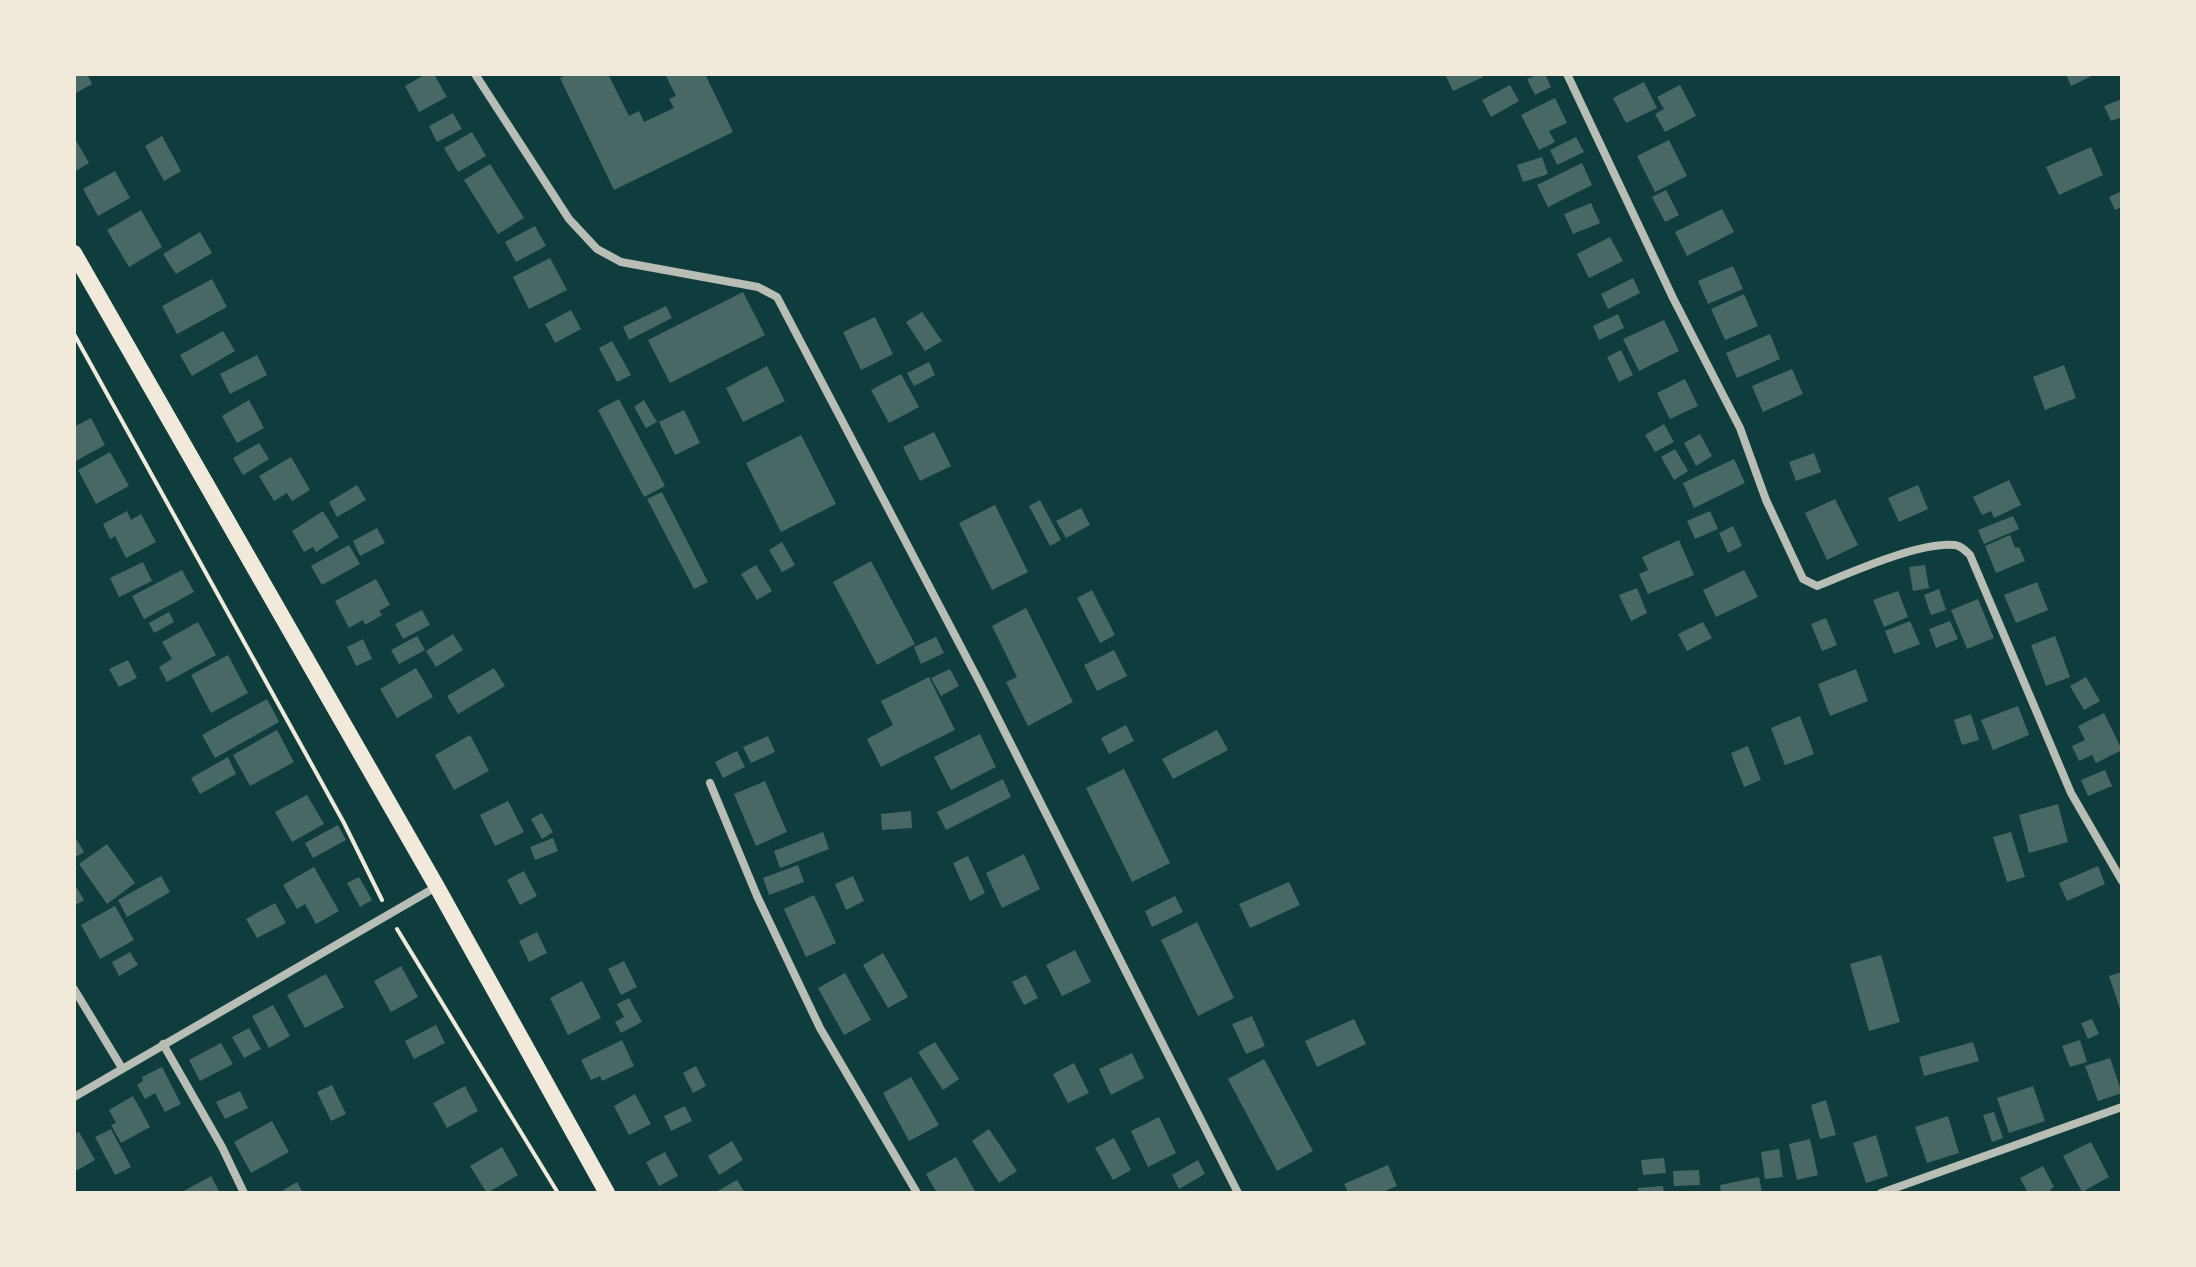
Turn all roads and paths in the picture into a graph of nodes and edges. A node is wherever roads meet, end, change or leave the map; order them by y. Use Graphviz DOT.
graph roads {
  1 [pos="475,74"];
  2 [pos="1567,74"];
  3 [pos="74,253"];
  4 [pos="74,334"];
  5 [pos="710,783"];
  6 [pos="2122,881"];
  7 [pos="437,887"];
  8 [pos="388,912"];
  9 [pos="395,926"];
  10 [pos="74,989"];
  11 [pos="163,1044"];
  12 [pos="122,1068"];
  13 [pos="74,1097"];
  14 [pos="2122,1107"];
  15 [pos="244,1193"];
  16 [pos="558,1193"];
  17 [pos="607,1193"];
  18 [pos="917,1193"];
  19 [pos="1238,1193"];
  20 [pos="1881,1193"];
  1 -- 19 [label="street"];
  2 -- 6 [label="street"];
  3 -- 7 [label="main road"];
  4 -- 8 [label="path"];
  5 -- 18 [label="street"];
  7 -- 11 [label="street"];
  7 -- 17 [label="main road"];
  9 -- 16 [label="path"];
  10 -- 12 [label="street"];
  11 -- 12 [label="street"];
  11 -- 15 [label="street"];
  12 -- 13 [label="street"];
  14 -- 20 [label="street"];
}
